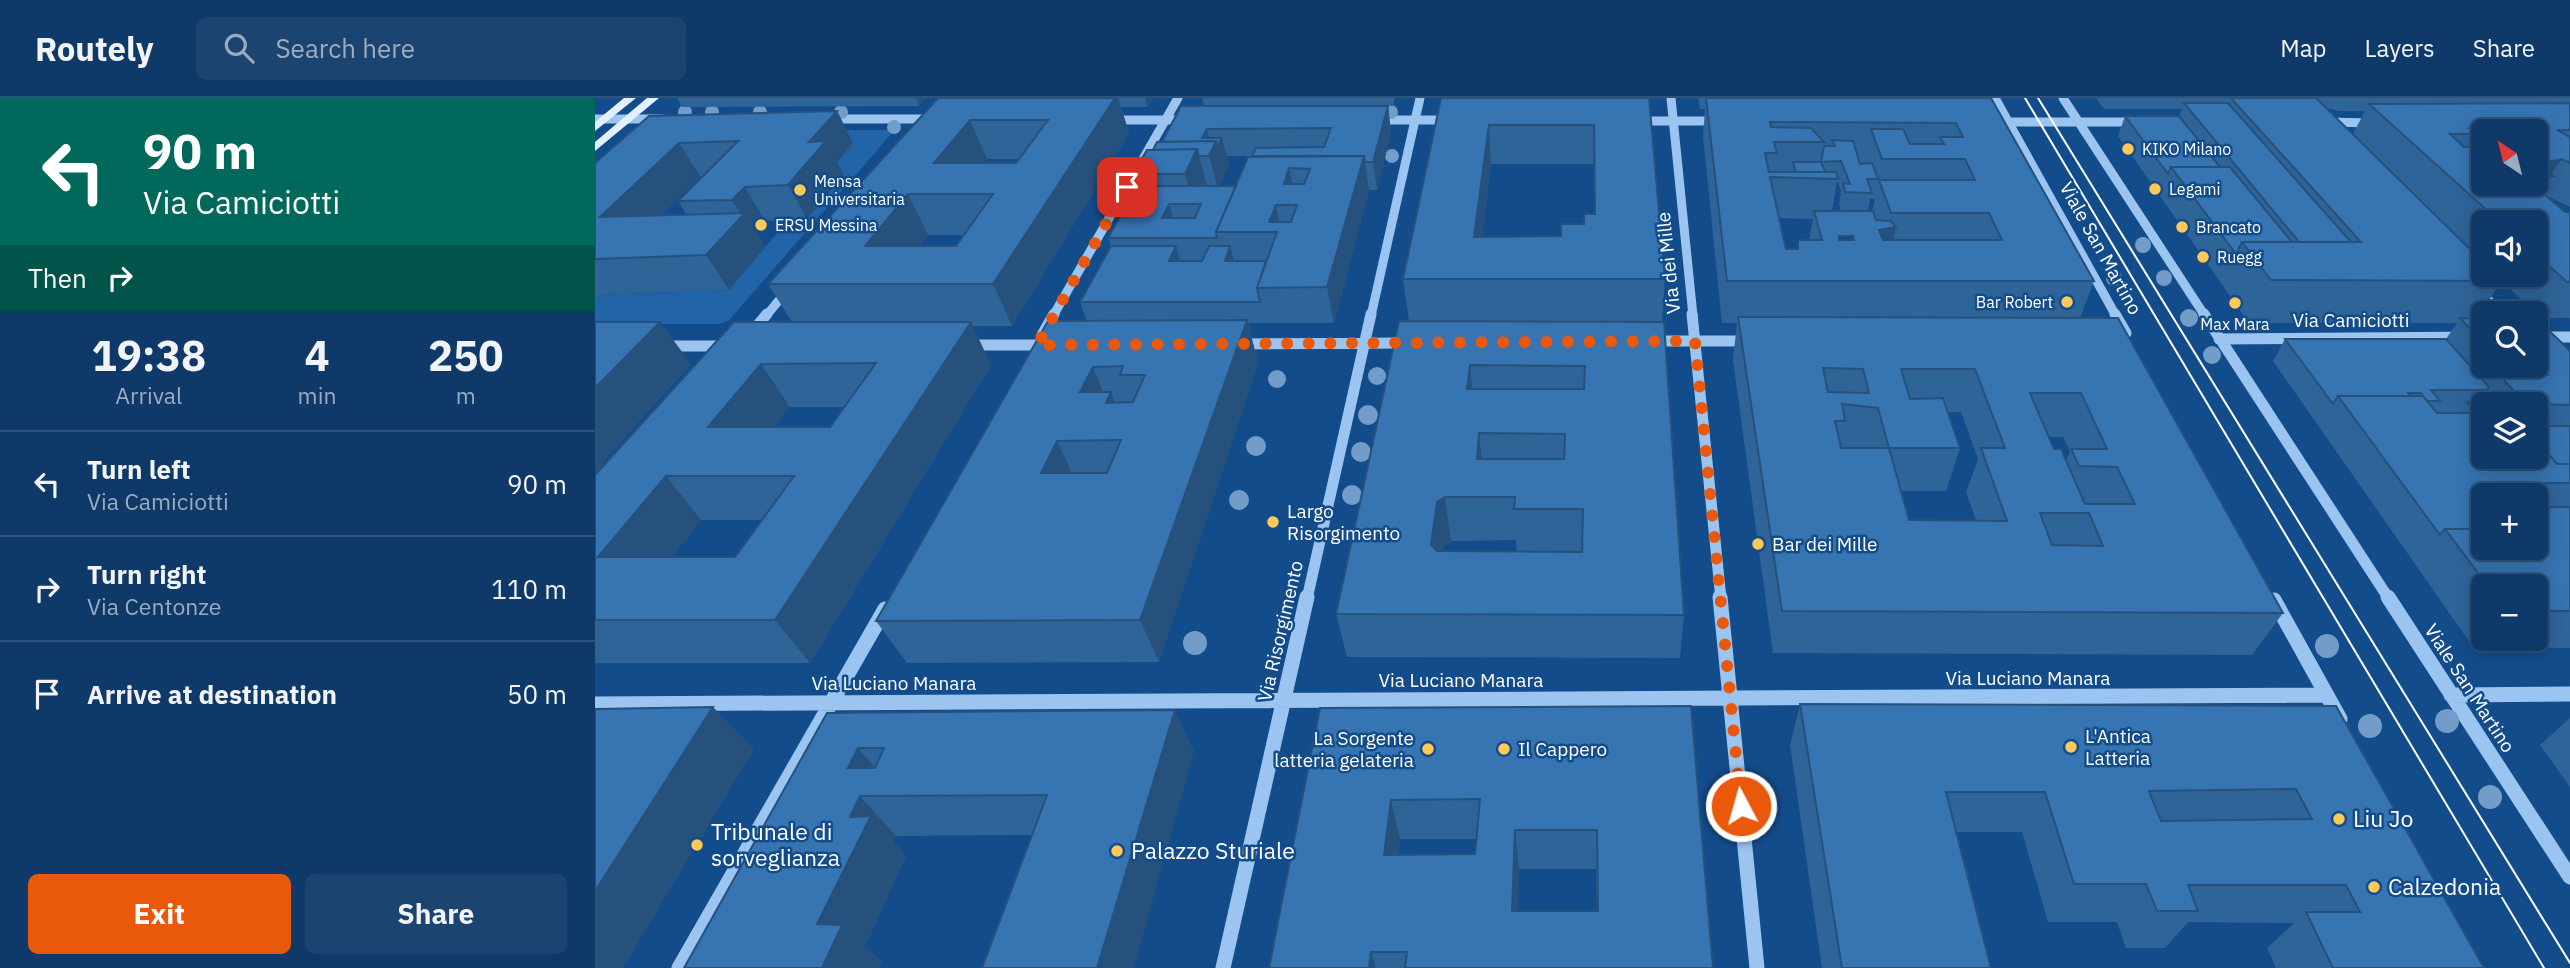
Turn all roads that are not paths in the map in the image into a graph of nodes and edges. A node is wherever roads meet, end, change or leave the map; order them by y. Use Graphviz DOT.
graph roads {
  1 [pos="631,98"];
  2 [pos="654,98"];
  3 [pos="1178,98"];
  4 [pos="1420,98"];
  5 [pos="1671,98"];
  6 [pos="1995,98"];
  7 [pos="2063,98"];
  8 [pos="945,108"];
  9 [pos="601,118"];
  10 [pos="631,118"];
  11 [pos="673,118"];
  12 [pos="811,119"];
  13 [pos="936,119"];
  14 [pos="950,119"];
  15 [pos="1098,120"];
  16 [pos="1165,120"];
  17 [pos="1207,120"];
  18 [pos="1360,120"];
  19 [pos="1415,120"];
  20 [pos="1457,120"];
  21 [pos="1624,121"];
  22 [pos="1673,121"];
  23 [pos="1728,121"];
  24 [pos="1976,122"];
  25 [pos="2008,122"];
  26 [pos="2078,122"];
  27 [pos="2154,122"];
  28 [pos="2383,123"];
  29 [pos="595,128"];
  30 [pos="927,130"];
  31 [pos="2326,132"];
  32 [pos="595,148"];
  33 [pos="793,284"];
  34 [pos="2476,287"];
  35 [pos="2489,301"];
  36 [pos="2471,337"];
  37 [pos="2548,337"];
  38 [pos="2570,337"];
  39 [pos="2219,338"];
  40 [pos="1640,341"];
  41 [pos="1695,341"];
  42 [pos="1762,341"];
  43 [pos="2128,342"];
  44 [pos="1365,343"];
  45 [pos="1421,343"];
  46 [pos="1067,344"];
  47 [pos="1226,344"];
  48 [pos="955,345"];
  49 [pos="1037,345"];
  50 [pos="647,346"];
  51 [pos="740,346"];
  52 [pos="730,356"];
  53 [pos="1030,357"];
  54 [pos="2268,589"];
  55 [pos="893,595"];
  56 [pos="2570,694"];
  57 [pos="2327,695"];
  58 [pos="2451,695"];
  59 [pos="1730,698"];
  60 [pos="1283,700"];
  61 [pos="832,702"];
  62 [pos="595,704"];
  63 [pos="2347,731"];
  64 [pos="2570,877"];
  65 [pos="679,968"];
  66 [pos="1223,968"];
  67 [pos="1757,968"];
  1 -- 9 [label="main road"];
  2 -- 10 [label="main road"];
  3 -- 16 [label="street"];
  4 -- 19 [label="street, Via Risorgimento"];
  5 -- 22 [label="street, Via dei Mille"];
  6 -- 25 [label="street, Viale San Martino"];
  7 -- 26 [label="street, Viale San Martino"];
  8 -- 13 [label="street"];
  9 -- 10 [label="street"];
  9 -- 29 [label="main road"];
  10 -- 11 [label="street"];
  10 -- 32 [label="main road"];
  12 -- 13 [label="street"];
  13 -- 14 [label="street"];
  13 -- 30 [label="street"];
  15 -- 16 [label="street"];
  16 -- 17 [label="street"];
  16 -- 49 [label="street"];
  18 -- 19 [label="street"];
  19 -- 20 [label="street"];
  19 -- 44 [label="street, Via Risorgimento"];
  21 -- 22 [label="street"];
  22 -- 23 [label="street"];
  22 -- 41 [label="street, Via dei Mille"];
  24 -- 25 [label="street"];
  25 -- 26 [label="street"];
  25 -- 43 [label="street, Viale San Martino"];
  26 -- 27 [label="street"];
  26 -- 39 [label="street, Viale San Martino"];
  28 -- 31 [label="street"];
  33 -- 51 [label="street"];
  34 -- 35 [label="street"];
  36 -- 39 [label="street, Via Camiciotti"];
  37 -- 38 [label="street"];
  39 -- 58 [label="street, Viale San Martino"];
  40 -- 41 [label="street"];
  41 -- 42 [label="street"];
  41 -- 59 [label="street, Via dei Mille"];
  44 -- 45 [label="street"];
  44 -- 47 [label="street"];
  44 -- 60 [label="street, Via Risorgimento"];
  46 -- 49 [label="street"];
  48 -- 49 [label="street"];
  49 -- 53 [label="street"];
  50 -- 51 [label="street"];
  51 -- 52 [label="street"];
  54 -- 57 [label="street"];
  55 -- 61 [label="street"];
  56 -- 58 [label="street"];
  57 -- 59 [label="street, Via Luciano Manara"];
  57 -- 63 [label="street"];
  58 -- 64 [label="street, Viale San Martino"];
  59 -- 60 [label="street, Via Luciano Manara"];
  59 -- 67 [label="street, Via dei Mille"];
  60 -- 61 [label="street, Via Luciano Manara"];
  60 -- 66 [label="street, Via Risorgimento"];
  61 -- 62 [label="street, Via Luciano Manara"];
  61 -- 65 [label="street"];
}
